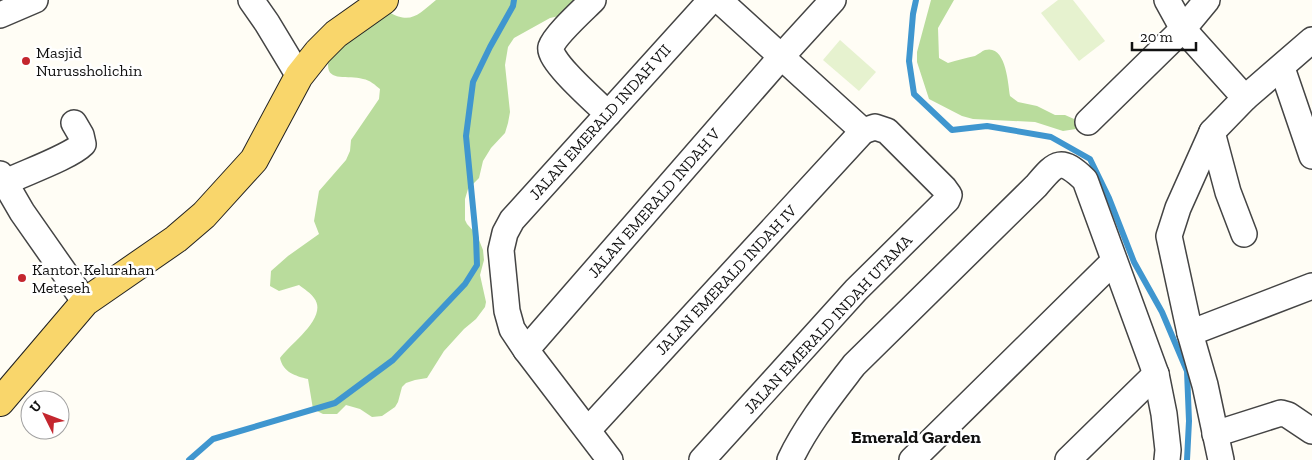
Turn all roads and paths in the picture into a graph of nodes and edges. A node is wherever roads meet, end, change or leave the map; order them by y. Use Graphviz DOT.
graph roads {
  1 [pos="35,0"];
  2 [pos="251,0"];
  3 [pos="384,0"];
  4 [pos="593,0"];
  5 [pos="711,0"];
  6 [pos="719,0"];
  7 [pos="833,0"];
  8 [pos="1167,0"];
  9 [pos="1207,0"];
  10 [pos="0,14"];
  11 [pos="1183,29"];
  12 [pos="1312,40"];
  13 [pos="781,56"];
  14 [pos="1282,68"];
  15 [pos="299,76"];
  16 [pos="1245,98"];
  17 [pos="608,114"];
  18 [pos="1088,122"];
  19 [pos="74,123"];
  20 [pos="863,131"];
  21 [pos="1212,132"];
  22 [pos="1312,156"];
  23 [pos="3,178"];
  24 [pos="1244,234"];
  25 [pos="1114,261"];
  26 [pos="1312,286"];
  27 [pos="85,302"];
  28 [pos="1190,333"];
  29 [pos="526,350"];
  30 [pos="1156,374"];
  31 [pos="0,402"];
  32 [pos="588,430"];
  33 [pos="1312,431"];
  34 [pos="1214,434"];
  35 [pos="610,460"];
  36 [pos="702,460"];
  37 [pos="790,460"];
  38 [pos="912,460"];
  39 [pos="1068,460"];
  40 [pos="1167,460"];
  41 [pos="1221,460"];
  1 -- 10 [label="street"];
  2 -- 15 [label="street"];
  3 -- 15 [label="main road"];
  4 -- 17 [label="street"];
  5 -- 17 [label="street, JALAN EMERALD INDAH VII"];
  6 -- 13 [label="street"];
  7 -- 13 [label="street, JALAN EMERALD INDAH V"];
  8 -- 11 [label="street"];
  9 -- 11 [label="street"];
  11 -- 16 [label="street"];
  11 -- 18 [label="street"];
  12 -- 14 [label="street"];
  13 -- 20 [label="street"];
  13 -- 29 [label="street, JALAN EMERALD INDAH V"];
  14 -- 16 [label="street"];
  14 -- 22 [label="street"];
  15 -- 27 [label="main road"];
  16 -- 21 [label="street"];
  17 -- 29 [label="street, JALAN EMERALD INDAH VII"];
  19 -- 23 [label="street"];
  20 -- 32 [label="street, JALAN EMERALD INDAH IV"];
  20 -- 36 [label="street, JALAN EMERALD INDAH UTAMA"];
  21 -- 24 [label="street"];
  21 -- 28 [label="street"];
  23 -- 27 [label="street"];
  25 -- 30 [label="street"];
  25 -- 37 [label="street"];
  25 -- 38 [label="street"];
  26 -- 28 [label="street"];
  27 -- 31 [label="main road"];
  28 -- 34 [label="street"];
  29 -- 32 [label="street"];
  30 -- 39 [label="street"];
  30 -- 40 [label="street"];
  32 -- 35 [label="street"];
  33 -- 34 [label="street"];
  34 -- 41 [label="street"];
}
